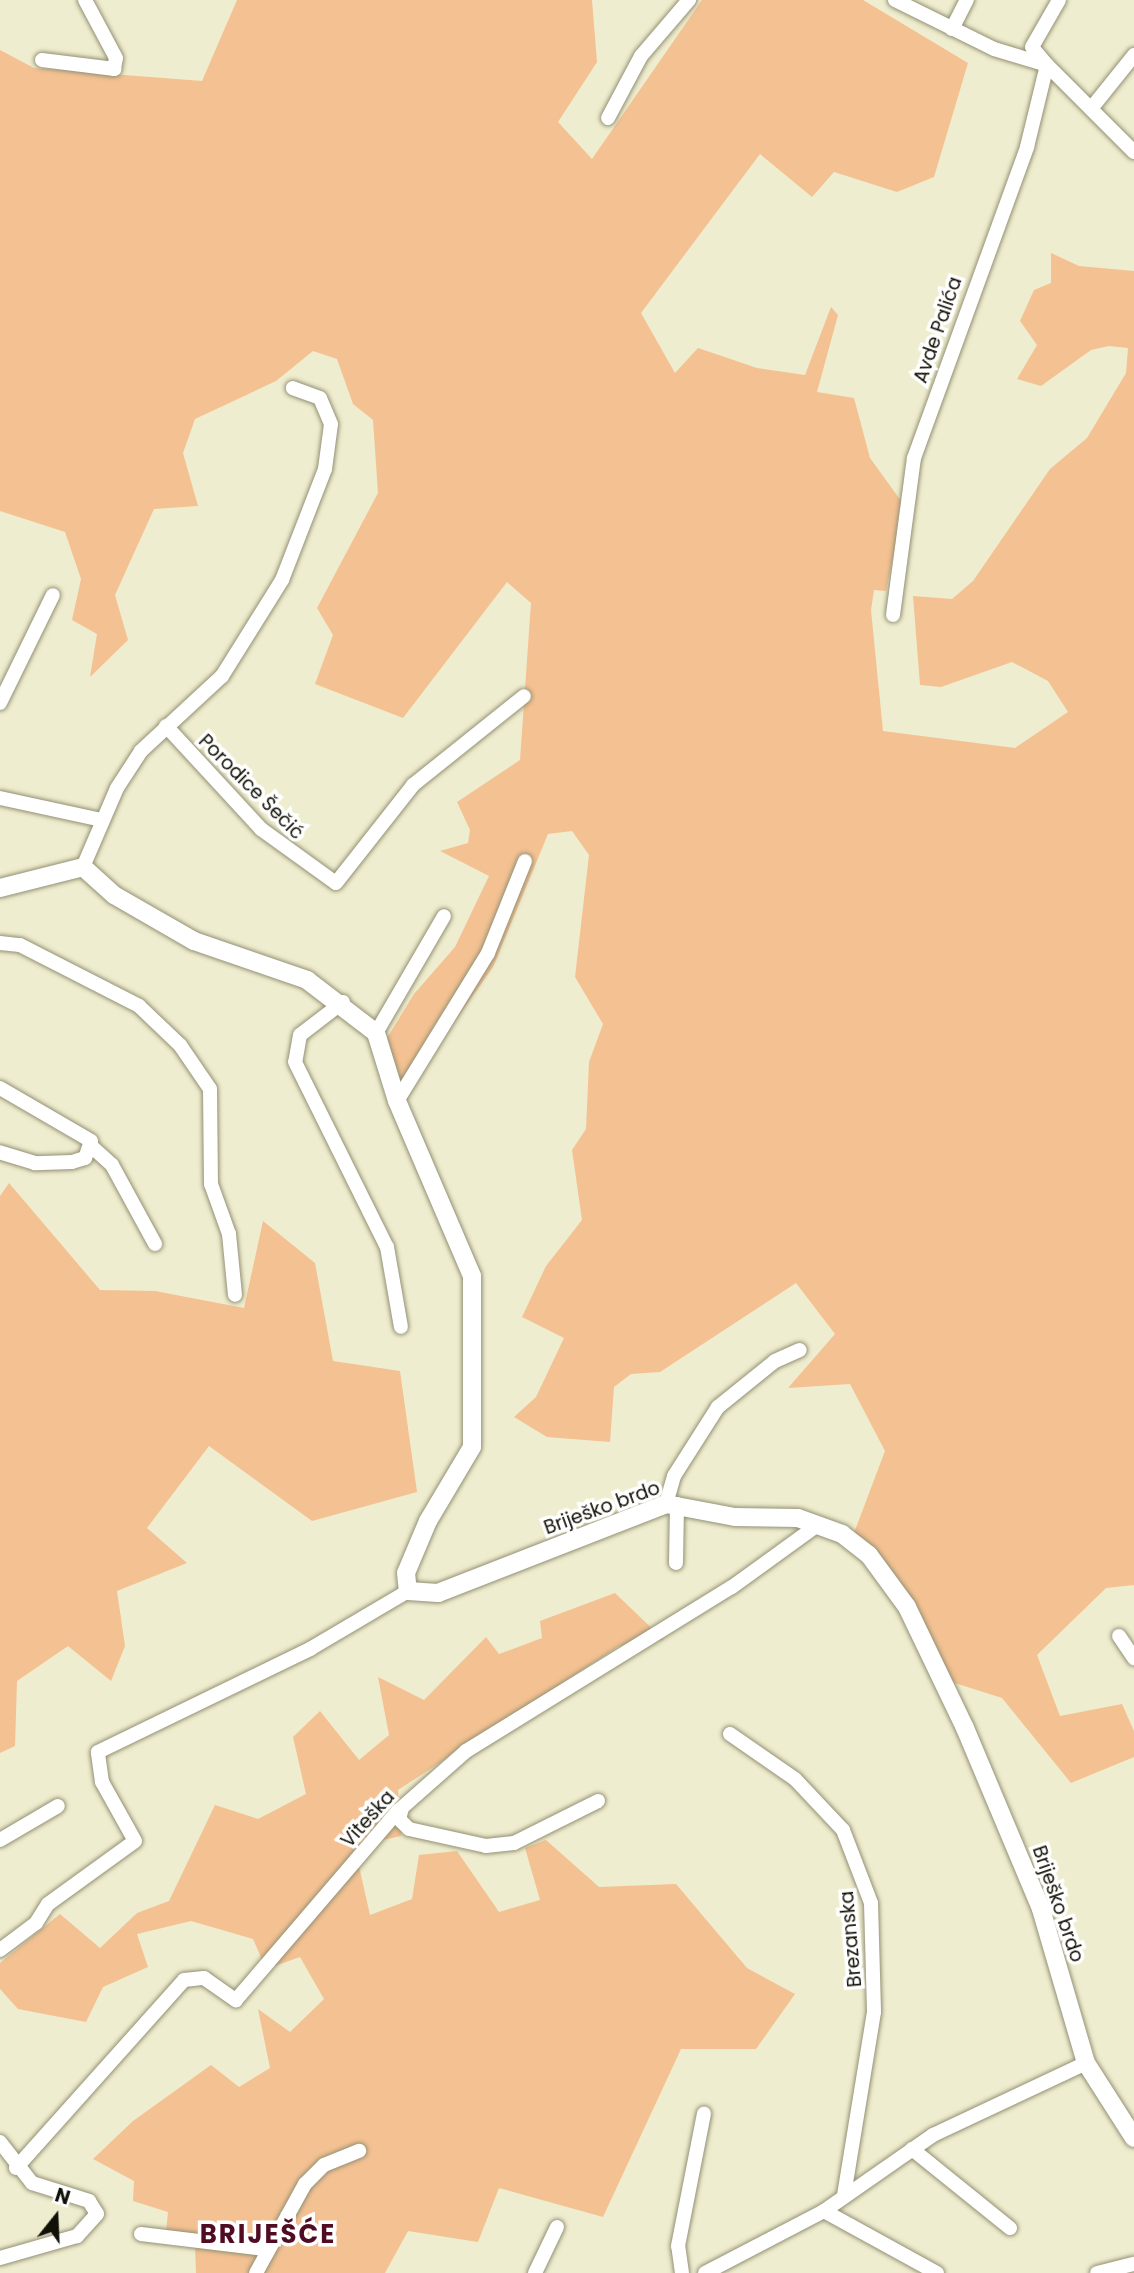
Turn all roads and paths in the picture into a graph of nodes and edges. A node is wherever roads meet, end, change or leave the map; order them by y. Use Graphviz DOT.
graph roads {
  1 [pos="85,0"];
  2 [pos="689,0"];
  3 [pos="895,0"];
  4 [pos="967,0"];
  5 [pos="1059,0"];
  6 [pos="952,29"];
  7 [pos="1134,55"];
  8 [pos="42,60"];
  9 [pos="1047,65"];
  10 [pos="1094,105"];
  11 [pos="608,118"];
  12 [pos="1134,152"];
  13 [pos="293,388"];
  14 [pos="53,595"];
  15 [pos="892,615"];
  16 [pos="524,696"];
  17 [pos="0,704"];
  18 [pos="166,726"];
  19 [pos="0,798"];
  20 [pos="102,820"];
  21 [pos="525,861"];
  22 [pos="83,867"];
  23 [pos="0,888"];
  24 [pos="444,916"];
  25 [pos="0,943"];
  26 [pos="343,1002"];
  27 [pos="376,1033"];
  28 [pos="0,1088"];
  29 [pos="397,1101"];
  30 [pos="91,1146"];
  31 [pos="0,1152"];
  32 [pos="155,1244"];
  33 [pos="235,1295"];
  34 [pos="401,1328"];
  35 [pos="800,1350"];
  36 [pos="672,1504"];
  37 [pos="819,1524"];
  38 [pos="676,1563"];
  39 [pos="408,1591"];
  40 [pos="1119,1636"];
  41 [pos="1134,1658"];
  42 [pos="730,1734"];
  43 [pos="598,1801"];
  44 [pos="58,1806"];
  45 [pos="402,1808"];
  46 [pos="0,1840"];
  47 [pos="0,1950"];
  48 [pos="1086,2063"];
  49 [pos="704,2114"];
  50 [pos="1134,2137"];
  51 [pos="0,2142"];
  52 [pos="912,2149"];
  53 [pos="359,2151"];
  54 [pos="16,2168"];
  55 [pos="844,2196"];
  56 [pos="824,2211"];
  57 [pos="557,2227"];
  58 [pos="1010,2228"];
  59 [pos="141,2234"];
  60 [pos="265,2249"];
  61 [pos="0,2258"];
  62 [pos="1134,2264"];
  63 [pos="256,2273"];
  64 [pos="535,2273"];
  65 [pos="682,2273"];
  66 [pos="705,2273"];
  67 [pos="937,2273"];
  68 [pos="1097,2273"];
  1 -- 8 [label="street"];
  2 -- 11 [label="street"];
  3 -- 6 [label="street"];
  4 -- 6 [label="street"];
  5 -- 9 [label="street"];
  6 -- 9 [label="street"];
  7 -- 10 [label="street"];
  9 -- 10 [label="street"];
  9 -- 15 [label="street, Avde Palića"];
  10 -- 12 [label="street"];
  13 -- 18 [label="street"];
  14 -- 17 [label="street"];
  16 -- 18 [label="street, Porodice Šečić"];
  18 -- 20 [label="street"];
  19 -- 20 [label="street"];
  20 -- 22 [label="street"];
  21 -- 29 [label="street"];
  22 -- 23 [label="street"];
  22 -- 26 [label="street"];
  24 -- 27 [label="street"];
  25 -- 33 [label="street"];
  26 -- 27 [label="street"];
  26 -- 34 [label="street"];
  27 -- 29 [label="street"];
  28 -- 30 [label="street"];
  29 -- 39 [label="street"];
  30 -- 31 [label="street"];
  30 -- 32 [label="street"];
  35 -- 36 [label="street"];
  36 -- 37 [label="street, Briješko brdo"];
  36 -- 38 [label="street"];
  36 -- 39 [label="street, Briješko brdo"];
  37 -- 45 [label="street, Viteška"];
  37 -- 48 [label="street, Briješko brdo"];
  39 -- 47 [label="street"];
  40 -- 41 [label="street"];
  42 -- 55 [label="street, Brezanska"];
  43 -- 45 [label="street"];
  44 -- 46 [label="street"];
  45 -- 54 [label="street, Viteška"];
  48 -- 50 [label="street, Briješko brdo"];
  48 -- 52 [label="street"];
  49 -- 65 [label="street"];
  51 -- 54 [label="street"];
  52 -- 55 [label="street"];
  52 -- 58 [label="street"];
  53 -- 60 [label="street"];
  54 -- 61 [label="street"];
  55 -- 56 [label="street"];
  56 -- 66 [label="street"];
  56 -- 67 [label="street"];
  57 -- 64 [label="street"];
  59 -- 60 [label="street"];
  60 -- 63 [label="street"];
  62 -- 68 [label="street"];
}
